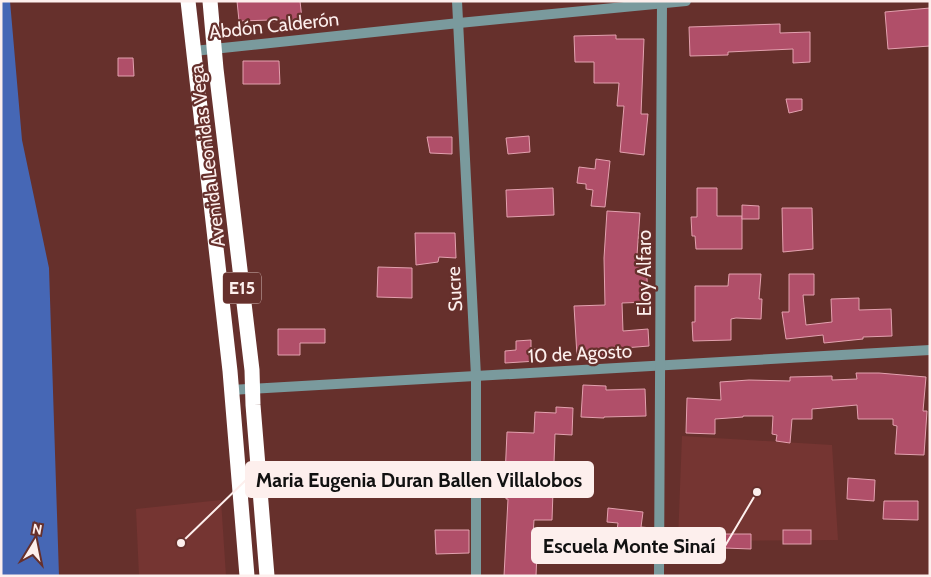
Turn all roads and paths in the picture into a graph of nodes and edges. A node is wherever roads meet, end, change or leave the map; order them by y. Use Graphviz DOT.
graph roads {
  1 [pos="188,1"];
  2 [pos="210,1"];
  3 [pos="457,1"];
  4 [pos="686,1"];
  5 [pos="662,3"];
  6 [pos="459,23"];
  7 [pos="215,48"];
  8 [pos="194,51"];
  9 [pos="930,350"];
  10 [pos="661,366"];
  11 [pos="476,376"];
  12 [pos="253,388"];
  13 [pos="231,390"];
  14 [pos="247,576"];
  15 [pos="267,576"];
  16 [pos="476,576"];
  17 [pos="659,576"];
  1 -- 8 [label="highway, Avenida Leonidas Vega / E15"];
  2 -- 7 [label="highway, Avenida Leonidas Vega / E15"];
  3 -- 6 [label="street, Sucre"];
  4 -- 5 [label="street, Abdón Calderón"];
  5 -- 6 [label="street, Abdón Calderón"];
  5 -- 10 [label="street, Eloy Alfaro"];
  6 -- 7 [label="street, Abdón Calderón"];
  6 -- 11 [label="street, Sucre"];
  7 -- 8 [label="street, Abdón Calderón"];
  7 -- 12 [label="highway, Avenida Leonidas Vega / E15"];
  8 -- 13 [label="highway, Avenida Leonidas Vega / E15"];
  9 -- 10 [label="street, 10 de Agosto"];
  10 -- 11 [label="street, 10 de Agosto"];
  10 -- 17 [label="street, Eloy Alfaro"];
  11 -- 12 [label="street, 10 de Agosto"];
  11 -- 16 [label="street, Sucre"];
  12 -- 13 [label="street, 10 de Agosto"];
  12 -- 15 [label="highway, Avenida Leonidas Vega / E15"];
  13 -- 14 [label="highway, Avenida Leonidas Vega / E15"];
}
